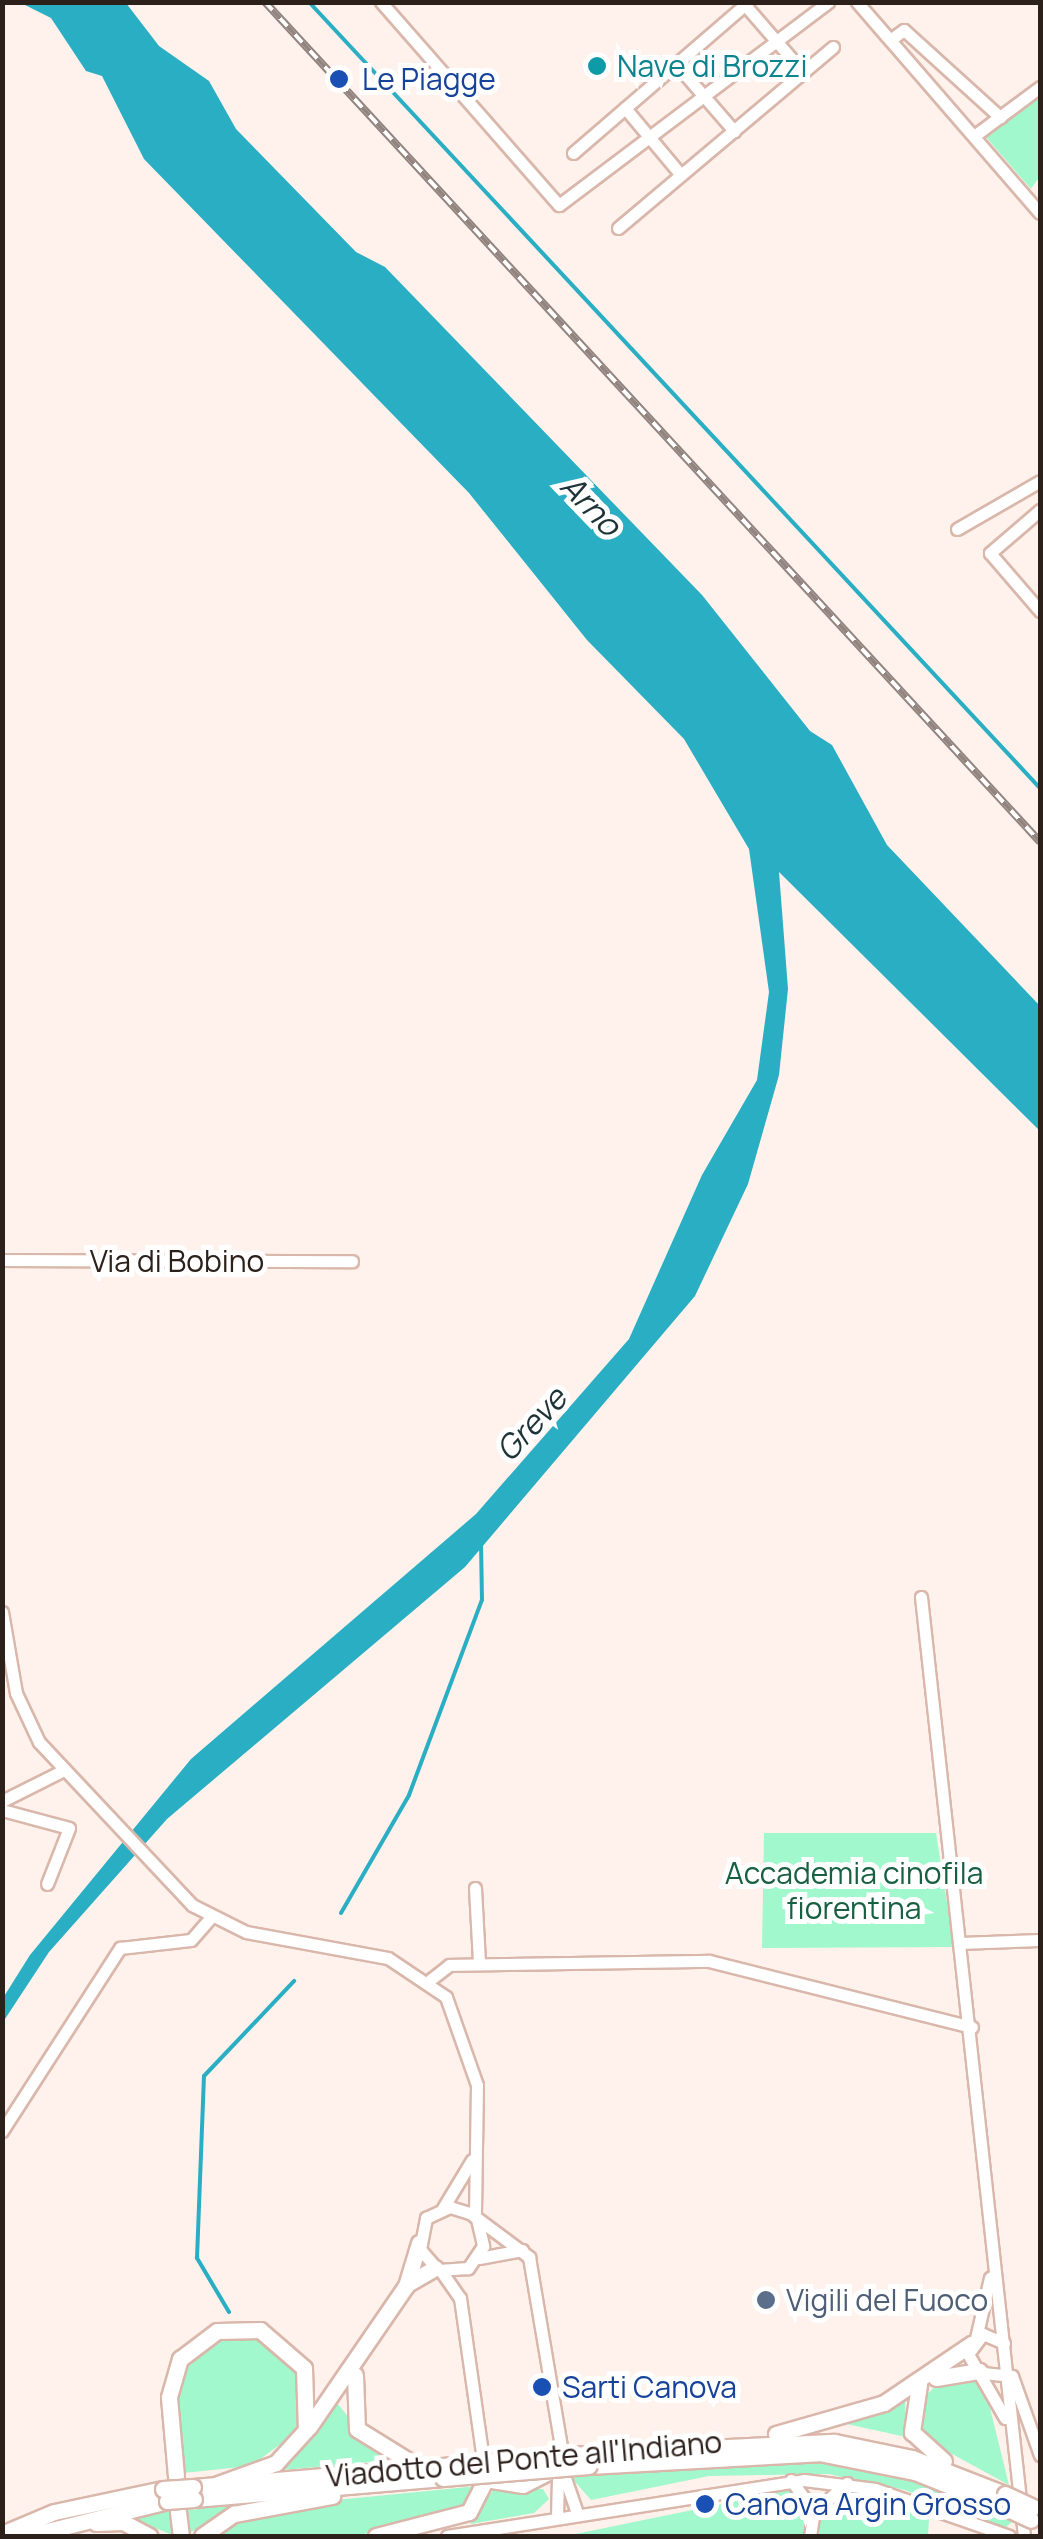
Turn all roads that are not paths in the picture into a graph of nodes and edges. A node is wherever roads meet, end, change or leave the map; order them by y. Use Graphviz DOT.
graph roads {
  1 [pos="381,2"];
  2 [pos="828,2"];
  3 [pos="857,2"];
  4 [pos="746,4"];
  5 [pos="890,40"];
  6 [pos="777,42"];
  7 [pos="833,47"];
  8 [pos="676,64"];
  9 [pos="803,72"];
  10 [pos="1040,86"];
  11 [pos="704,97"];
  12 [pos="626,108"];
  13 [pos="1000,117"];
  14 [pos="734,130"];
  15 [pos="974,136"];
  16 [pos="650,138"];
  17 [pos="573,153"];
  18 [pos="681,175"];
  19 [pos="1040,213"];
  20 [pos="618,228"];
  21 [pos="1040,481"];
  22 [pos="1040,510"];
  23 [pos="957,529"];
  24 [pos="1040,610"];
  25 [pos="2,1260"];
  26 [pos="352,1261"];
  27 [pos="921,1598"];
  28 [pos="2,1612"];
  29 [pos="60,1772"];
  30 [pos="2,1801"];
  31 [pos="2,1810"];
  32 [pos="47,1884"];
  33 [pos="475,1888"];
  34 [pos="211,1917"];
  35 [pos="1040,1940"];
  36 [pos="959,1943"];
  37 [pos="478,1963"];
  38 [pos="430,1980"];
  39 [pos="972,2027"];
  40 [pos="2,2132"];
  41 [pos="476,2152"];
  42 [pos="444,2208"];
  43 [pos="476,2218"];
  44 [pos="418,2243"];
  45 [pos="522,2250"];
  46 [pos="476,2261"];
  47 [pos="438,2269"];
  48 [pos="992,2269"];
  49 [pos="406,2286"];
  50 [pos="460,2298"];
  51 [pos="973,2341"];
  52 [pos="1005,2344"];
  53 [pos="362,2357"];
  54 [pos="1007,2370"];
  55 [pos="981,2372"];
  56 [pos="923,2383"];
  57 [pos="306,2430"];
  58 [pos="1012,2436"];
  59 [pos="742,2440"];
  60 [pos="558,2447"];
  61 [pos="482,2453"];
  62 [pos="1040,2456"];
  63 [pos="588,2460"];
  64 [pos="434,2473"];
  65 [pos="176,2476"];
  66 [pos="557,2477"];
  67 [pos="791,2480"];
  68 [pos="485,2481"];
  69 [pos="847,2483"];
  70 [pos="218,2484"];
  71 [pos="193,2492"];
  72 [pos="170,2501"];
  73 [pos="1008,2502"];
  74 [pos="814,2512"];
  75 [pos="578,2515"];
  76 [pos="1036,2515"];
  77 [pos="557,2518"];
  78 [pos="532,2523"];
  79 [pos="968,2526"];
  80 [pos="495,2533"];
  81 [pos="2,2534"];
  82 [pos="32,2534"];
  83 [pos="149,2536"];
  84 [pos="180,2536"];
  85 [pos="202,2536"];
  86 [pos="380,2536"];
  87 [pos="447,2536"];
  88 [pos="518,2536"];
  89 [pos="810,2536"];
  90 [pos="980,2536"];
  91 [pos="1009,2536"];
  92 [pos="1024,2536"];
  1 -- 16 [label="street"];
  2 -- 6 [label="street"];
  3 -- 5 [label="street"];
  4 -- 6 [label="street"];
  4 -- 8 [label="street"];
  5 -- 13 [label="street"];
  5 -- 15 [label="street"];
  6 -- 9 [label="street"];
  6 -- 11 [label="street"];
  7 -- 9 [label="street"];
  8 -- 11 [label="street"];
  8 -- 12 [label="street"];
  9 -- 14 [label="street"];
  10 -- 13 [label="street"];
  11 -- 14 [label="street"];
  11 -- 16 [label="street"];
  12 -- 16 [label="street"];
  12 -- 17 [label="street"];
  13 -- 15 [label="street"];
  14 -- 18 [label="street"];
  15 -- 19 [label="street"];
  16 -- 18 [label="street"];
  18 -- 20 [label="street"];
  21 -- 23 [label="street"];
  22 -- 24 [label="street"];
  25 -- 26 [label="street, Via di Bobino"];
  27 -- 36 [label="street"];
  28 -- 29 [label="street"];
  29 -- 30 [label="street"];
  29 -- 34 [label="street"];
  31 -- 32 [label="street"];
  33 -- 37 [label="street"];
  34 -- 38 [label="street"];
  34 -- 40 [label="street"];
  35 -- 36 [label="street"];
  36 -- 39 [label="street"];
  37 -- 38 [label="street"];
  37 -- 39 [label="street"];
  38 -- 41 [label="street"];
  39 -- 48 [label="street"];
  41 -- 42 [label="street"];
  41 -- 43 [label="street"];
  42 -- 43 [label="street"];
  42 -- 44 [label="street"];
  43 -- 45 [label="street"];
  43 -- 46 [label="street"];
  44 -- 47 [label="street"];
  44 -- 49 [label="highway"];
  45 -- 46 [label="street"];
  45 -- 60 [label="street"];
  46 -- 47 [label="street"];
  46 -- 50 [label="street"];
  47 -- 49 [label="highway"];
  47 -- 50 [label="street"];
  48 -- 51 [label="street"];
  48 -- 52 [label="street"];
  49 -- 53 [label="highway"];
  50 -- 61 [label="street"];
  51 -- 52 [label="street"];
  51 -- 55 [label="street"];
  51 -- 56 [label="highway"];
  52 -- 54 [label="street"];
  53 -- 57 [label="highway"];
  53 -- 64 [label="highway"];
  54 -- 55 [label="street"];
  54 -- 58 [label="street"];
  54 -- 62 [label="street"];
  55 -- 56 [label="highway"];
  55 -- 58 [label="street"];
  56 -- 59 [label="highway"];
  56 -- 73 [label="highway"];
  57 -- 65 [label="highway"];
  57 -- 70 [label="highway"];
  58 -- 92 [label="street"];
  59 -- 63 [label="highway, Viadotto del Ponte all'Indiano"];
  59 -- 73 [label="highway, Viadotto del Ponte all'Indiano"];
  63 -- 64 [label="highway, Viadotto del Ponte all'Indiano, bridge"];
  63 -- 73 [label="highway, Viadotto del Ponte all'Indiano"];
  64 -- 70 [label="highway, Viadotto del Ponte all'Indiano"];
  64 -- 71 [label="highway, Viadotto del Ponte all'Indiano"];
  64 -- 85 [label="highway"];
  66 -- 68 [label="street"];
  66 -- 75 [label="street"];
  66 -- 77 [label="street"];
  67 -- 69 [label="street"];
  67 -- 74 [label="street"];
  67 -- 75 [label="street"];
  68 -- 86 [label="highway"];
  69 -- 74 [label="street"];
  69 -- 79 [label="street"];
  70 -- 71 [label="highway, Viadotto del Ponte all'Indiano"];
  71 -- 72 [label="highway, Viadotto del Ponte all'Indiano, bridge"];
  72 -- 81 [label="highway, Viadotto del Ponte all'Indiano"];
  72 -- 82 [label="highway, Viadotto del Ponte all'Indiano"];
  72 -- 84 [label="highway"];
  73 -- 76 [label="highway, Viadotto del Ponte all'Indiano, bridge"];
  74 -- 89 [label="street"];
  75 -- 77 [label="street"];
  77 -- 78 [label="street"];
  78 -- 80 [label="street"];
  78 -- 88 [label="street"];
  79 -- 90 [label="street"];
  79 -- 91 [label="street"];
  80 -- 87 [label="street"];
  82 -- 83 [label="highway"];
}
